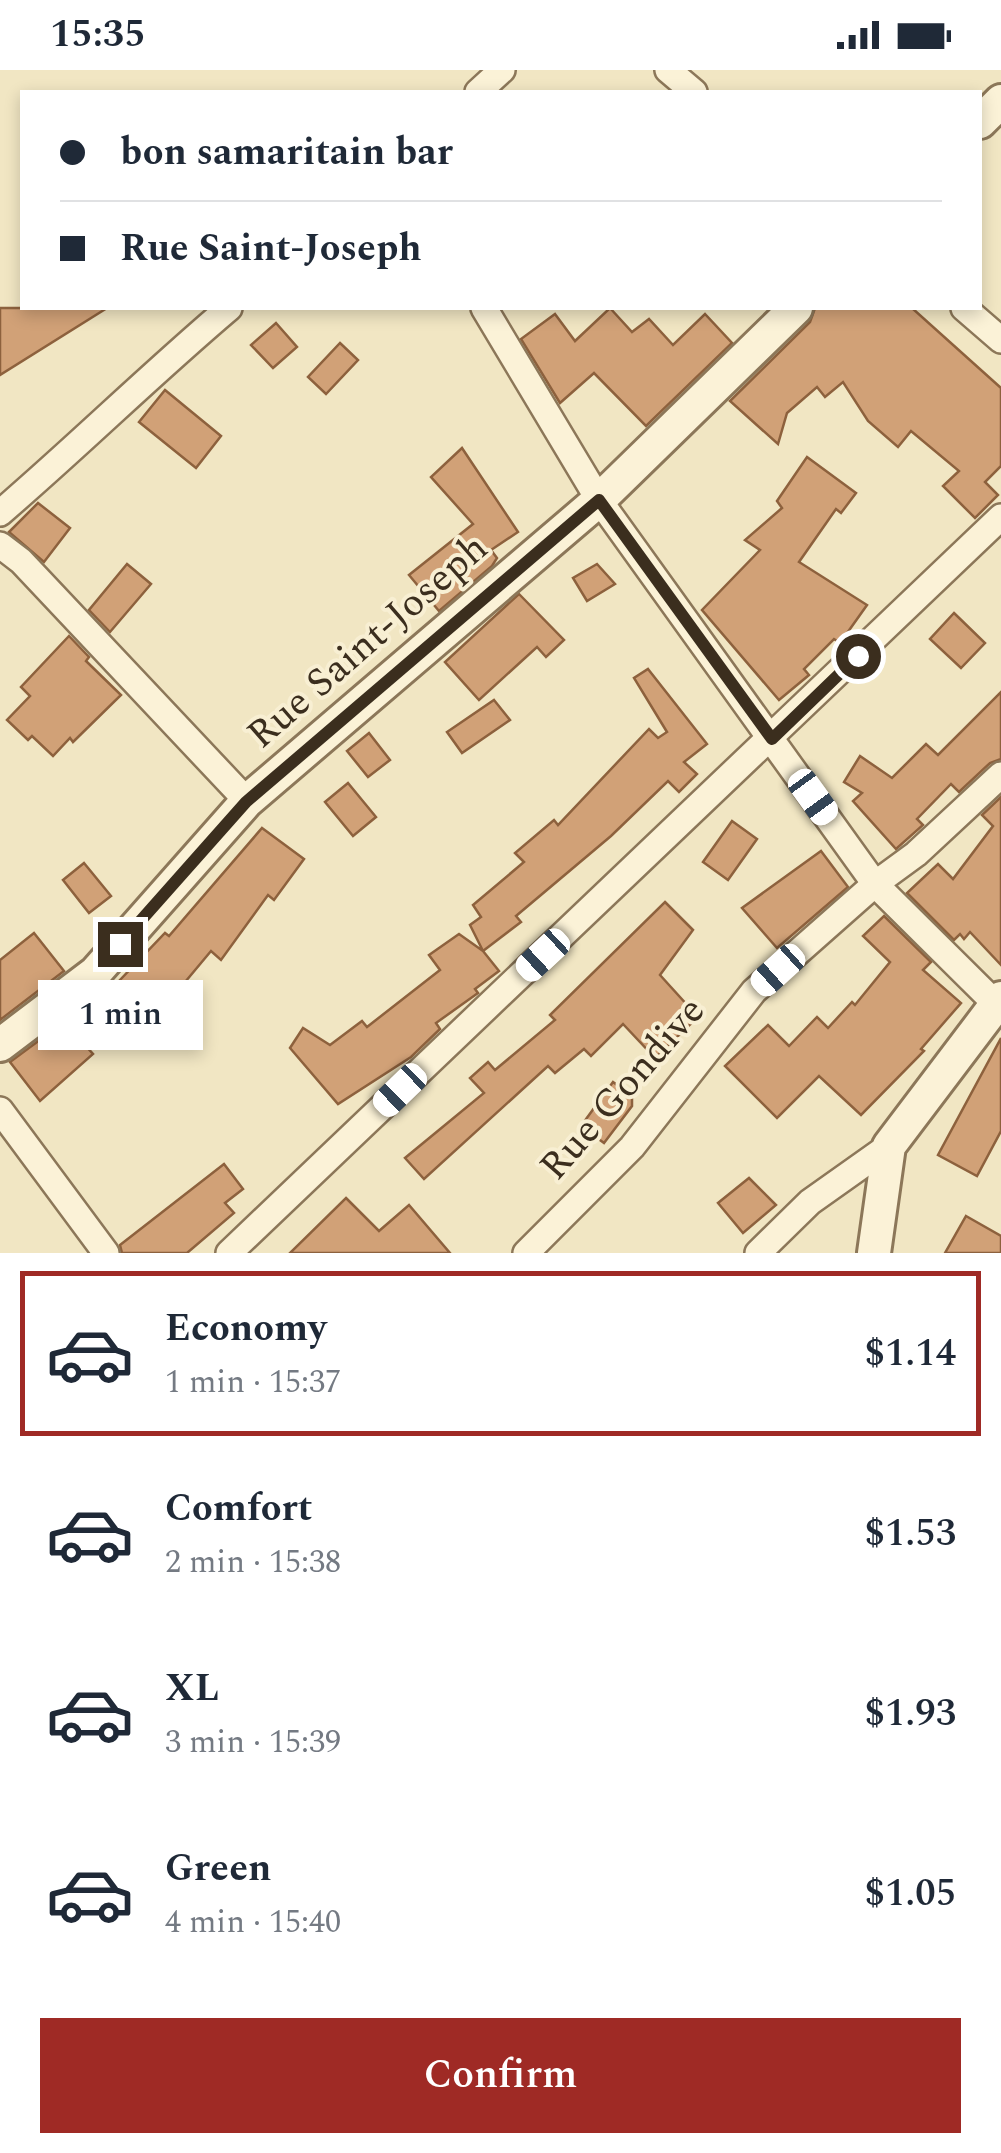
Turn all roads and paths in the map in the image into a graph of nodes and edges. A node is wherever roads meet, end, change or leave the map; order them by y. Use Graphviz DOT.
graph roads {
  1 [pos="502,70"];
  2 [pos="668,70"];
  3 [pos="480,90"];
  4 [pos="692,90"];
  5 [pos="1001,100"];
  6 [pos="982,120"];
  7 [pos="228,310"];
  8 [pos="485,310"];
  9 [pos="794,310"];
  10 [pos="966,310"];
  11 [pos="1001,340"];
  12 [pos="599,500"];
  13 [pos="0,514"];
  14 [pos="1001,517"];
  15 [pos="0,545"];
  16 [pos="772,739"];
  17 [pos="1001,775"];
  18 [pos="246,802"];
  19 [pos="876,884"];
  20 [pos="998,1000"];
  21 [pos="0,1045"];
  22 [pos="0,1110"];
  23 [pos="889,1146"];
  24 [pos="106,1253"];
  25 [pos="229,1253"];
  26 [pos="526,1253"];
  27 [pos="758,1253"];
  28 [pos="874,1253"];
  1 -- 3 [label="street"];
  2 -- 4 [label="street"];
  5 -- 6 [label="street"];
  7 -- 13 [label="street"];
  8 -- 12 [label="street"];
  9 -- 12 [label="street, Rue Saint-Joseph"];
  10 -- 11 [label="street"];
  12 -- 16 [label="street"];
  12 -- 18 [label="street, Rue Saint-Joseph"];
  14 -- 16 [label="street"];
  15 -- 18 [label="street"];
  16 -- 19 [label="street"];
  16 -- 25 [label="street"];
  17 -- 19 [label="street, Rue Gondive"];
  18 -- 21 [label="street, Rue Saint-Joseph"];
  19 -- 20 [label="street"];
  19 -- 26 [label="street, Rue Gondive"];
  20 -- 23 [label="street"];
  22 -- 24 [label="street"];
  23 -- 27 [label="street"];
  23 -- 28 [label="street"];
}
